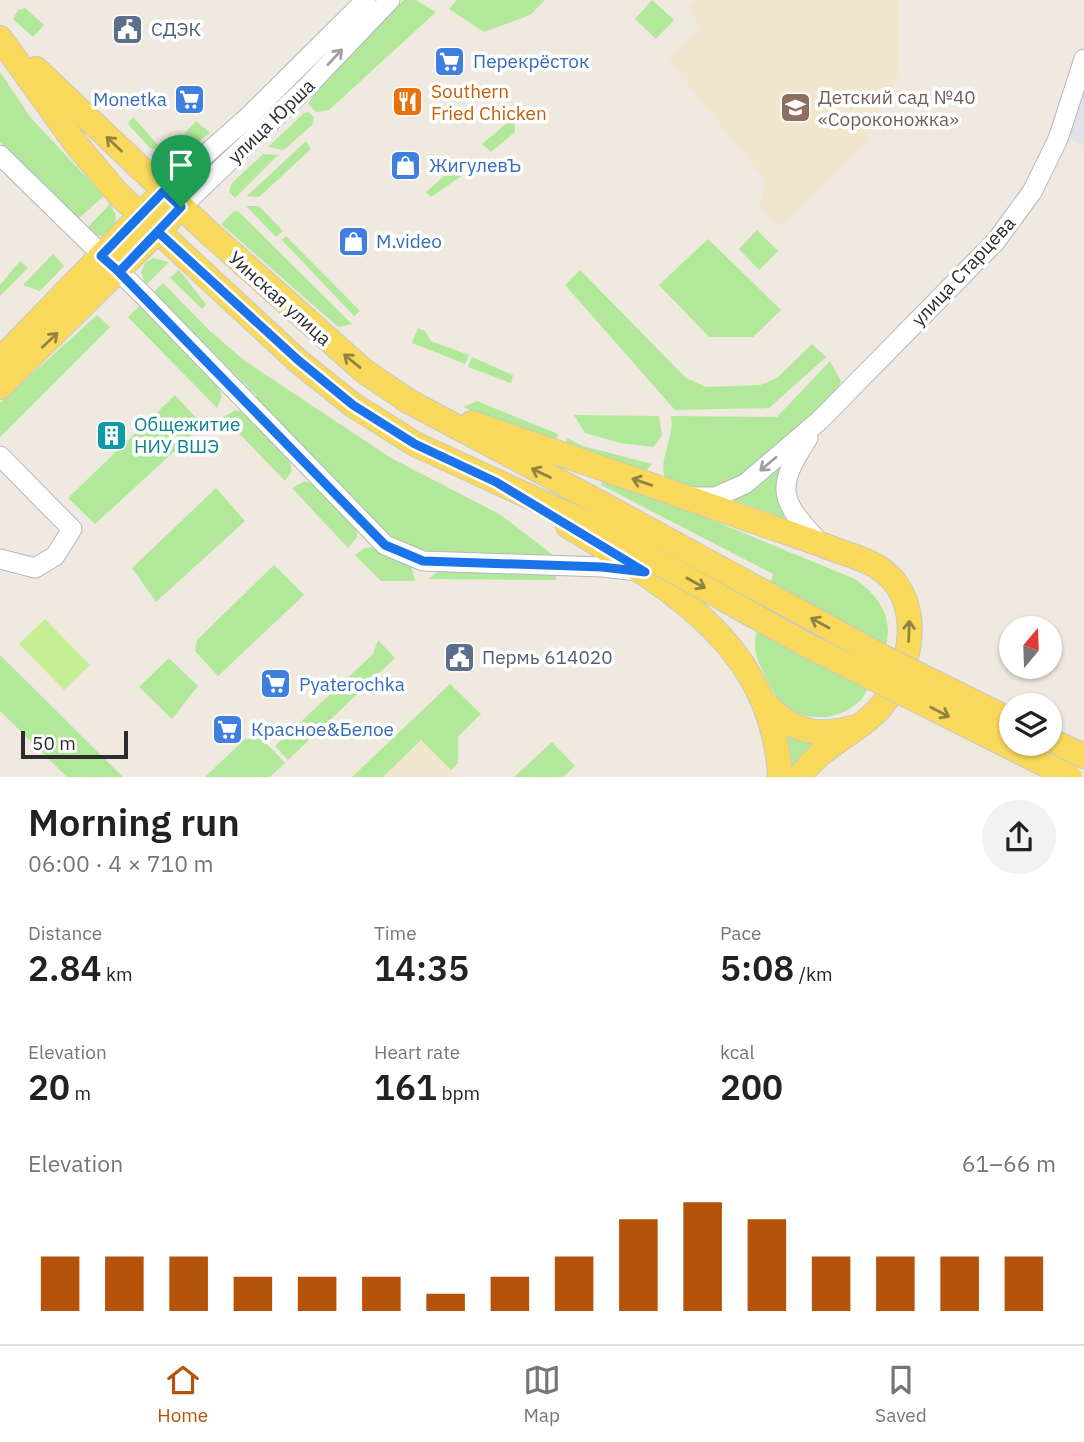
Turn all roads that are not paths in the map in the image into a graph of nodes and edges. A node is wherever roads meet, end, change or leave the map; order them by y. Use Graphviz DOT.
graph roads {
  1 [pos="366,0"];
  2 [pos="388,1"];
  3 [pos="0,36"];
  4 [pos="1084,59"];
  5 [pos="0,155"];
  6 [pos="173,199"];
  7 [pos="148,224"];
  8 [pos="110,264"];
  9 [pos="0,360"];
  10 [pos="0,387"];
  11 [pos="408,401"];
  12 [pos="820,420"];
  13 [pos="0,456"];
  14 [pos="496,482"];
  15 [pos="687,497"];
  16 [pos="598,515"];
  17 [pos="823,545"];
  18 [pos="0,559"];
  19 [pos="645,572"];
  20 [pos="767,705"];
  21 [pos="999,715"];
  22 [pos="857,726"];
  23 [pos="1062,746"];
  24 [pos="1084,756"];
  25 [pos="780,777"];
  26 [pos="800,777"];
  27 [pos="1070,777"];
  1 -- 6 [label="street, улица Юрша"];
  6 -- 2 [label="street, улица Юрша, one-way"];
  6 -- 3 [label="main road, Уинская улица, one-way"];
  3 -- 7 [label="main road, Уинская улица"];
  4 -- 12 [label="street, улица Старцева"];
  5 -- 8 [label="street"];
  6 -- 7 [label="main road, улица Юрша"];
  11 -- 6 [label="main road, Уинская улица, one-way"];
  7 -- 8 [label="main road, улица Юрша"];
  7 -- 14 [label="main road, Уинская улица"];
  8 -- 9 [label="main road, улица Юрша"];
  10 -- 8 [label="main road, улица Юрша, one-way"];
  8 -- 19 [label="street"];
  15 -- 11 [label="main road, one-way"];
  16 -- 11 [label="main road, Уинская улица, one-way"];
  12 -- 15 [label="street, one-way"];
  12 -- 17 [label="street"];
  13 -- 18 [label="street"];
  14 -- 16 [label="main road, Уинская улица"];
  14 -- 19 [label="main road"];
  15 -- 17 [label="main road"];
  21 -- 16 [label="main road, one-way, bridge"];
  16 -- 27 [label="main road, one-way, bridge"];
  22 -- 17 [label="main road, one-way"];
  19 -- 20 [label="main road"];
  20 -- 22 [label="main road"];
  20 -- 25 [label="main road"];
  22 -- 26 [label="main road"];
  23 -- 24 [label="main road"];
}
